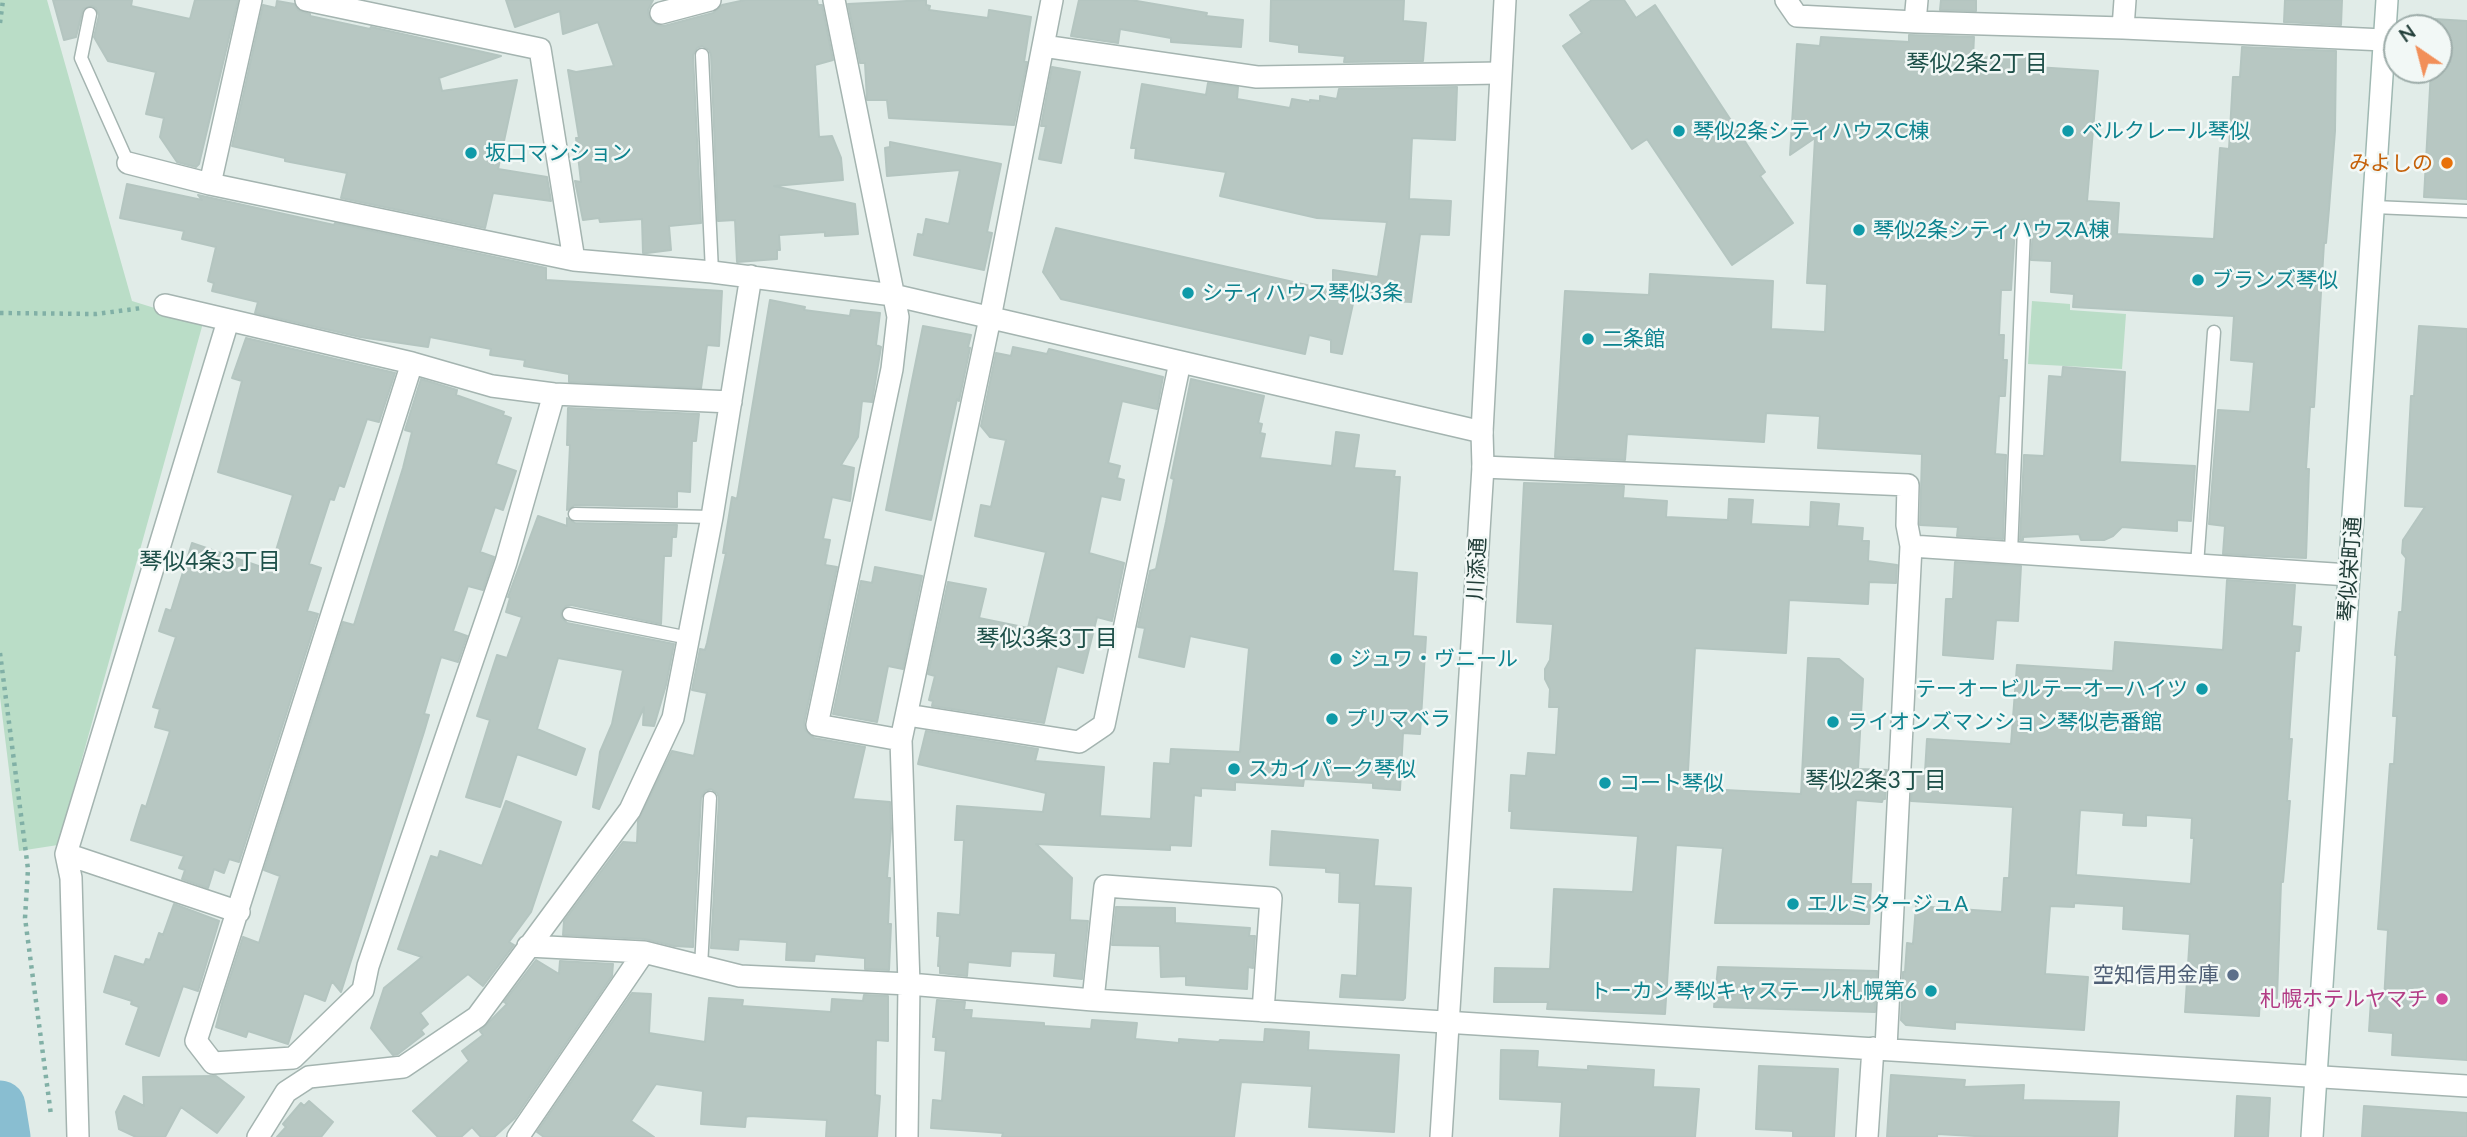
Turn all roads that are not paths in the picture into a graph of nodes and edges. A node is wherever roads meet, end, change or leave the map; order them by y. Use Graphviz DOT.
graph roads {
  1 [pos="251,0"];
  2 [pos="306,0"];
  3 [pos="710,0"];
  4 [pos="834,0"];
  5 [pos="1052,0"];
  6 [pos="1505,0"];
  7 [pos="1786,0"];
  8 [pos="1917,0"];
  9 [pos="2125,0"];
  10 [pos="659,6"];
  11 [pos="90,14"];
  12 [pos="1915,22"];
  13 [pos="2123,28"];
  14 [pos="2383,40"];
  15 [pos="1044,46"];
  16 [pos="702,55"];
  17 [pos="2383,57"];
  18 [pos="1500,73"];
  19 [pos="128,163"];
  20 [pos="210,184"];
  21 [pos="2374,206"];
  22 [pos="2467,211"];
  23 [pos="2024,228"];
  24 [pos="575,260"];
  25 [pos="712,272"];
  26 [pos="751,276"];
  27 [pos="892,295"];
  28 [pos="164,305"];
  29 [pos="990,318"];
  30 [pos="229,321"];
  31 [pos="2214,332"];
  32 [pos="1180,362"];
  33 [pos="412,363"];
  34 [pos="554,394"];
  35 [pos="731,402"];
  36 [pos="1482,432"];
  37 [pos="1483,467"];
  38 [pos="575,514"];
  39 [pos="712,517"];
  40 [pos="1911,546"];
  41 [pos="2011,553"];
  42 [pos="2197,565"];
  43 [pos="2349,575"];
  44 [pos="569,614"];
  45 [pos="689,638"];
  46 [pos="907,715"];
  47 [pos="901,740"];
  48 [pos="710,798"];
  49 [pos="66,854"];
  50 [pos="239,912"];
  51 [pos="528,946"];
  52 [pos="644,952"];
  53 [pos="701,967"];
  54 [pos="909,984"];
  55 [pos="1094,1000"];
  56 [pos="1263,1011"];
  57 [pos="1449,1022"];
  58 [pos="1880,1048"];
  59 [pos="2316,1076"];
  60 [pos="2467,1086"];
  61 [pos="78,1137"];
  62 [pos="258,1137"];
  63 [pos="518,1137"];
  64 [pos="907,1137"];
  65 [pos="1441,1137"];
  66 [pos="1867,1137"];
  67 [pos="2312,1137"];
  1 -- 20 [label="street"];
  2 -- 24 [label="street"];
  3 -- 10 [label="street"];
  4 -- 27 [label="street"];
  5 -- 15 [label="street"];
  6 -- 18 [label="street, 川添通"];
  7 -- 12 [label="street"];
  8 -- 12 [label="street"];
  9 -- 13 [label="street"];
  11 -- 19 [label="lane"];
  12 -- 13 [label="street"];
  13 -- 14 [label="street"];
  15 -- 18 [label="street"];
  15 -- 29 [label="street"];
  16 -- 25 [label="lane"];
  17 -- 21 [label="street, 琴似栄町通"];
  18 -- 36 [label="street, 川添通"];
  19 -- 20 [label="street"];
  20 -- 24 [label="street"];
  21 -- 22 [label="lane"];
  21 -- 43 [label="street, 琴似栄町通"];
  23 -- 41 [label="lane"];
  24 -- 25 [label="street"];
  25 -- 26 [label="street"];
  26 -- 27 [label="street"];
  26 -- 35 [label="street"];
  27 -- 29 [label="street"];
  27 -- 47 [label="street"];
  28 -- 30 [label="street"];
  29 -- 32 [label="street"];
  29 -- 46 [label="street"];
  30 -- 33 [label="street"];
  30 -- 49 [label="street"];
  31 -- 42 [label="lane"];
  32 -- 36 [label="street"];
  32 -- 46 [label="street"];
  33 -- 34 [label="street"];
  33 -- 50 [label="street"];
  34 -- 35 [label="street"];
  34 -- 50 [label="street"];
  35 -- 39 [label="street"];
  36 -- 37 [label="street, 川添通"];
  37 -- 40 [label="street"];
  37 -- 57 [label="street, 川添通"];
  38 -- 39 [label="lane"];
  39 -- 45 [label="street"];
  40 -- 41 [label="street"];
  40 -- 58 [label="street"];
  41 -- 42 [label="street"];
  42 -- 43 [label="street"];
  43 -- 59 [label="street, 琴似栄町通"];
  44 -- 45 [label="lane"];
  45 -- 51 [label="street"];
  46 -- 47 [label="street"];
  47 -- 54 [label="street"];
  48 -- 53 [label="lane"];
  49 -- 50 [label="street"];
  49 -- 61 [label="street"];
  51 -- 52 [label="street"];
  51 -- 62 [label="street"];
  52 -- 53 [label="street"];
  52 -- 63 [label="street"];
  53 -- 54 [label="street"];
  54 -- 55 [label="street"];
  54 -- 64 [label="street"];
  55 -- 56 [label="street"];
  55 -- 56 [label="street"];
  56 -- 57 [label="street"];
  57 -- 58 [label="street"];
  57 -- 65 [label="street, 川添通"];
  58 -- 59 [label="street"];
  58 -- 66 [label="street"];
  59 -- 60 [label="street"];
  59 -- 67 [label="street, 琴似栄町通"];
}
